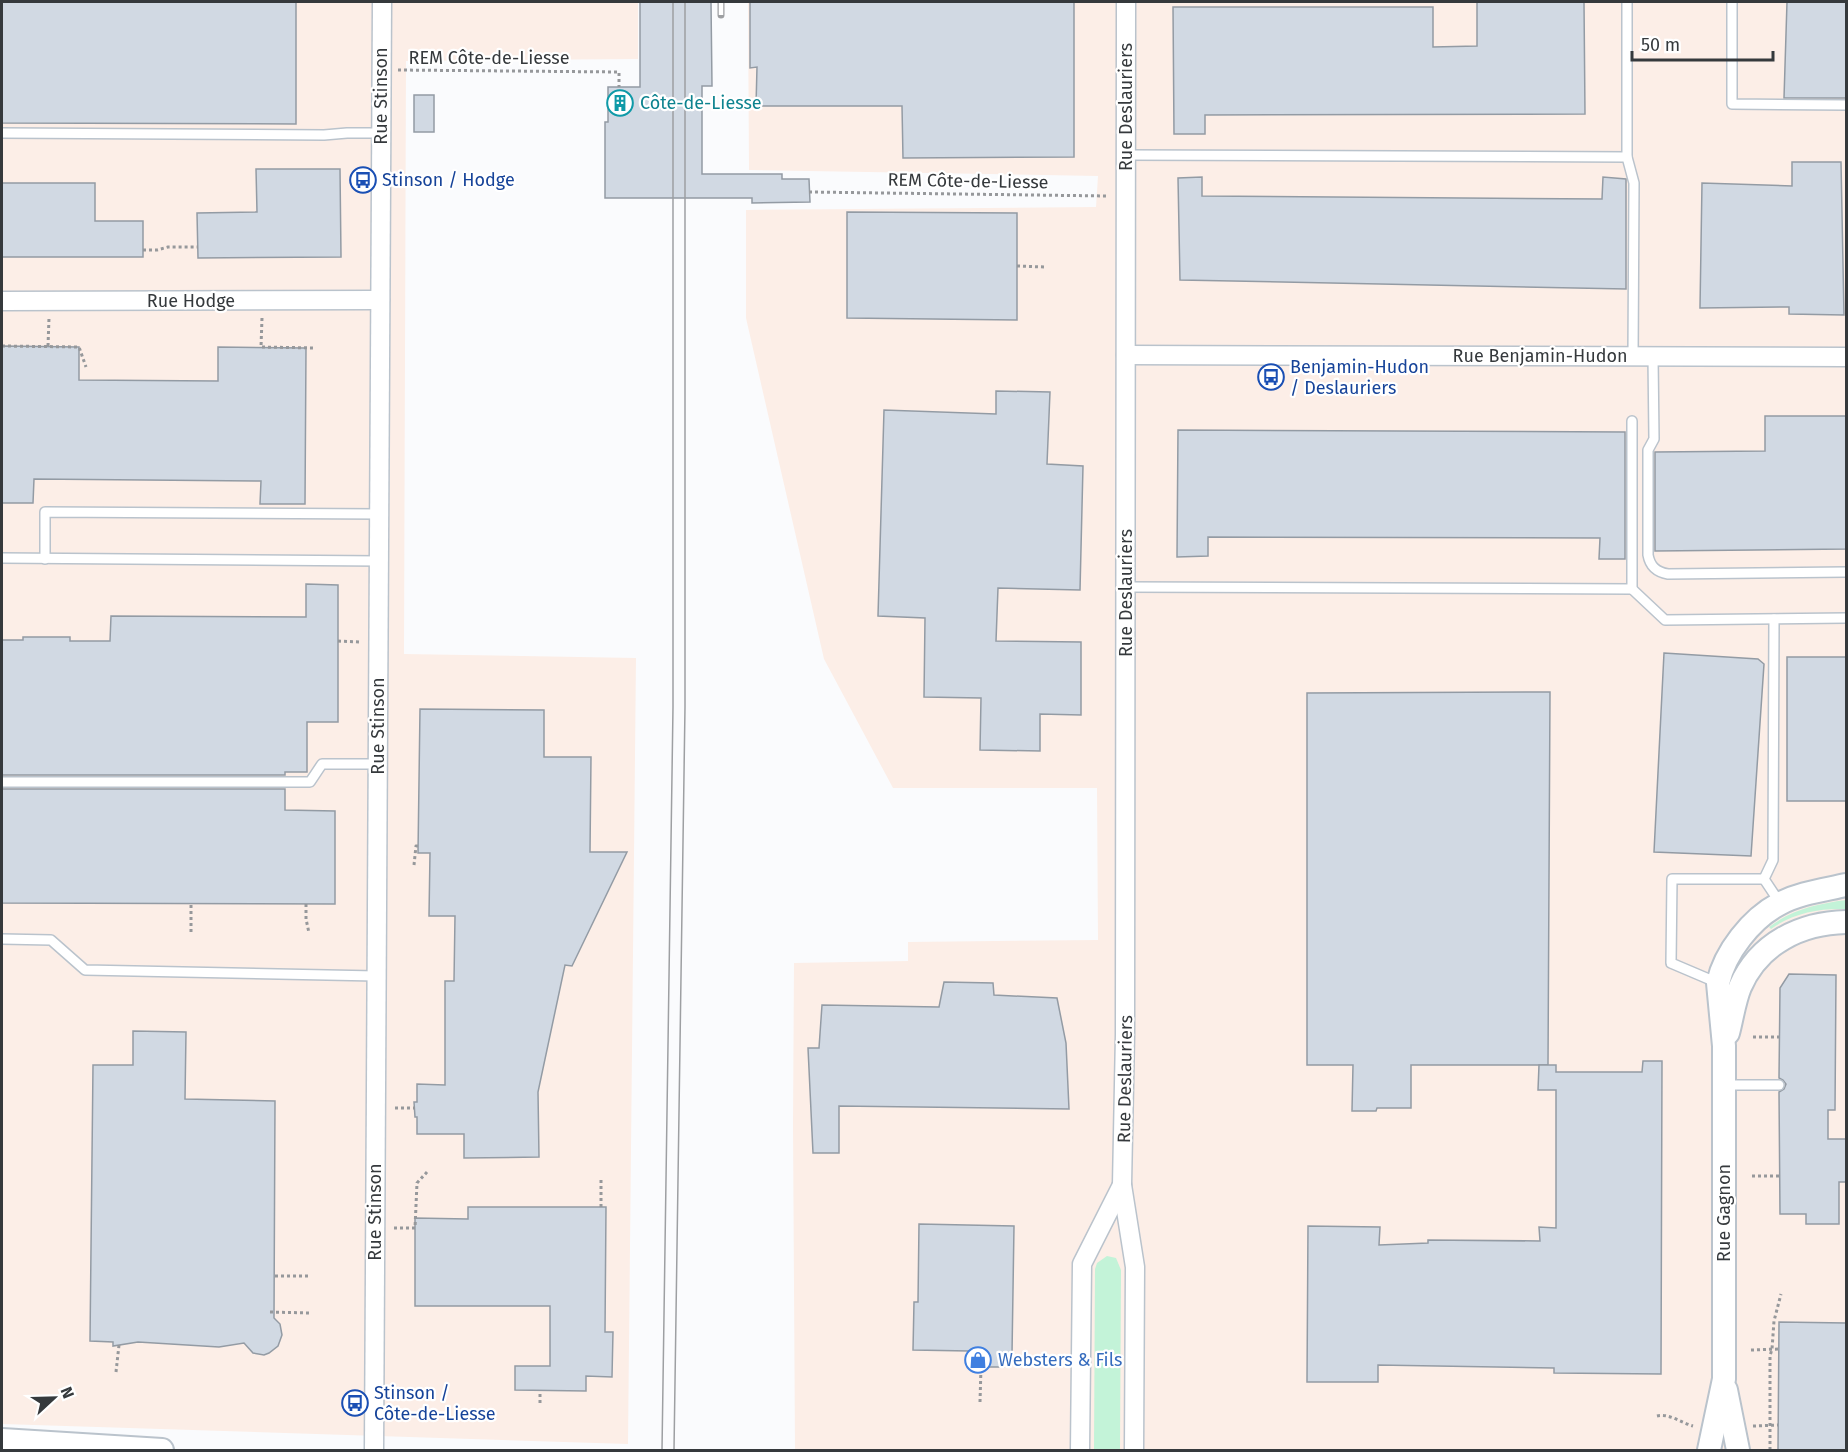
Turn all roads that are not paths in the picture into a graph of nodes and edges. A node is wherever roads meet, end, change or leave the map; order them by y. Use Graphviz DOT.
graph roads {
  1 [pos="382,2"];
  2 [pos="1126,2"];
  3 [pos="1627,2"];
  4 [pos="1732,2"];
  5 [pos="1846,105"];
  6 [pos="2,133"];
  7 [pos="381,133"];
  8 [pos="1126,154"];
  9 [pos="1627,157"];
  10 [pos="380,300"];
  11 [pos="2,301"];
  12 [pos="1126,355"];
  13 [pos="1633,357"];
  14 [pos="1653,357"];
  15 [pos="1846,357"];
  16 [pos="1632,421"];
  17 [pos="380,514"];
  18 [pos="2,558"];
  19 [pos="45,559"];
  20 [pos="380,561"];
  21 [pos="1846,572"];
  22 [pos="1126,587"];
  23 [pos="1632,589"];
  24 [pos="1846,618"];
  25 [pos="1774,619"];
  26 [pos="378,764"];
  27 [pos="2,782"];
  28 [pos="1764,879"];
  29 [pos="1846,885"];
  30 [pos="1780,903"];
  31 [pos="1846,922"];
  32 [pos="2,939"];
  33 [pos="376,976"];
  34 [pos="1718,983"];
  35 [pos="1724,1046"];
  36 [pos="1724,1085"];
  37 [pos="1779,1085"];
  38 [pos="1122,1185"];
  39 [pos="1724,1379"];
  40 [pos="2,1440"];
  41 [pos="162,1450"];
  42 [pos="374,1450"];
  43 [pos="1080,1450"];
  44 [pos="1134,1450"];
  45 [pos="1708,1450"];
  46 [pos="1738,1450"];
  1 -- 7 [label="street, Rue Stinson"];
  2 -- 8 [label="street, Rue Deslauriers"];
  3 -- 9 [label="lane"];
  4 -- 5 [label="lane"];
  6 -- 7 [label="lane"];
  7 -- 10 [label="street, Rue Stinson"];
  8 -- 9 [label="lane"];
  8 -- 12 [label="street, Rue Deslauriers"];
  9 -- 13 [label="lane"];
  10 -- 11 [label="street, Rue Hodge"];
  10 -- 17 [label="street, Rue Stinson"];
  12 -- 13 [label="street, Rue Benjamin-Hudon"];
  12 -- 22 [label="street, Rue Deslauriers"];
  13 -- 14 [label="street, Rue Benjamin-Hudon"];
  14 -- 15 [label="street, Rue Benjamin-Hudon"];
  14 -- 21 [label="lane"];
  16 -- 23 [label="lane"];
  17 -- 19 [label="lane"];
  17 -- 20 [label="street, Rue Stinson"];
  18 -- 19 [label="lane"];
  19 -- 20 [label="lane"];
  20 -- 26 [label="street, Rue Stinson"];
  22 -- 23 [label="lane"];
  22 -- 38 [label="street, Rue Deslauriers"];
  23 -- 25 [label="lane"];
  24 -- 25 [label="lane"];
  25 -- 28 [label="lane"];
  26 -- 27 [label="lane"];
  26 -- 33 [label="street, Rue Stinson"];
  28 -- 30 [label="lane"];
  28 -- 34 [label="lane"];
  29 -- 30 [label="street"];
  30 -- 34 [label="street"];
  31 -- 35 [label="street"];
  32 -- 33 [label="lane"];
  33 -- 42 [label="street, Rue Stinson"];
  34 -- 35 [label="street"];
  35 -- 36 [label="street, Rue Gagnon"];
  36 -- 37 [label="lane"];
  36 -- 39 [label="street, Rue Gagnon"];
  38 -- 43 [label="street, Rue Deslauriers"];
  38 -- 44 [label="street, Rue Deslauriers"];
  39 -- 45 [label="street, Rue Gagnon"];
  39 -- 46 [label="street, Rue Gagnon"];
  40 -- 41 [label="street"];
}
